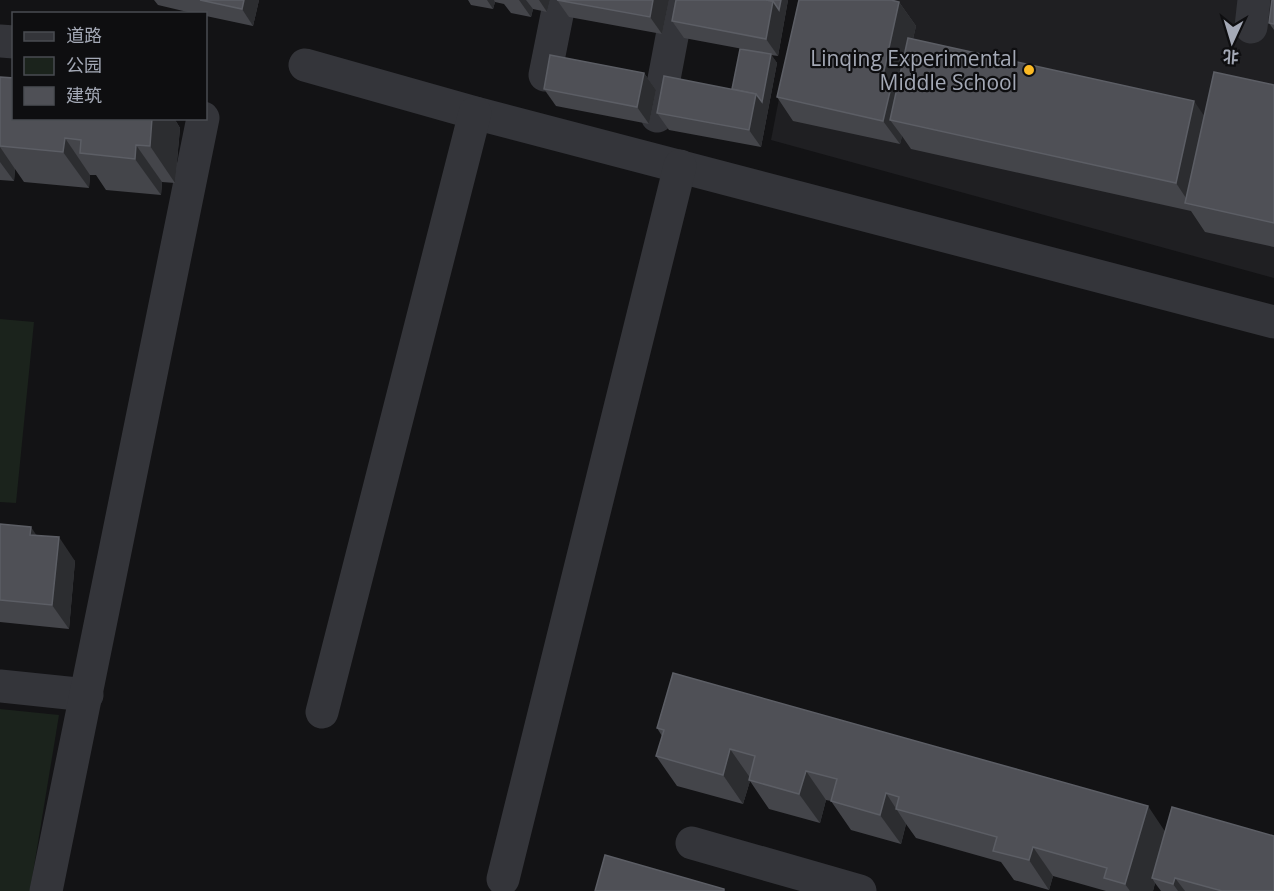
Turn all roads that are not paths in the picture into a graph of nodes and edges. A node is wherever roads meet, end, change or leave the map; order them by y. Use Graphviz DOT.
graph roads {
  1 [pos="560,0"];
  2 [pos="679,0"];
  3 [pos="305,65"];
  4 [pos="545,75"];
  5 [pos="475,113"];
  6 [pos="657,116"];
  7 [pos="203,120"];
  8 [pos="680,166"];
  9 [pos="1274,322"];
  10 [pos="0,687"];
  11 [pos="87,695"];
  12 [pos="322,712"];
  13 [pos="692,843"];
  14 [pos="503,879"];
  15 [pos="46,891"];
  16 [pos="860,891"];
  1 -- 4 [label="lane"];
  2 -- 6 [label="lane"];
  3 -- 5 [label="lane"];
  5 -- 8 [label="lane"];
  5 -- 12 [label="lane"];
  7 -- 11 [label="lane"];
  8 -- 9 [label="lane"];
  8 -- 14 [label="lane"];
  10 -- 11 [label="lane"];
  11 -- 15 [label="lane"];
  13 -- 16 [label="lane"];
}
